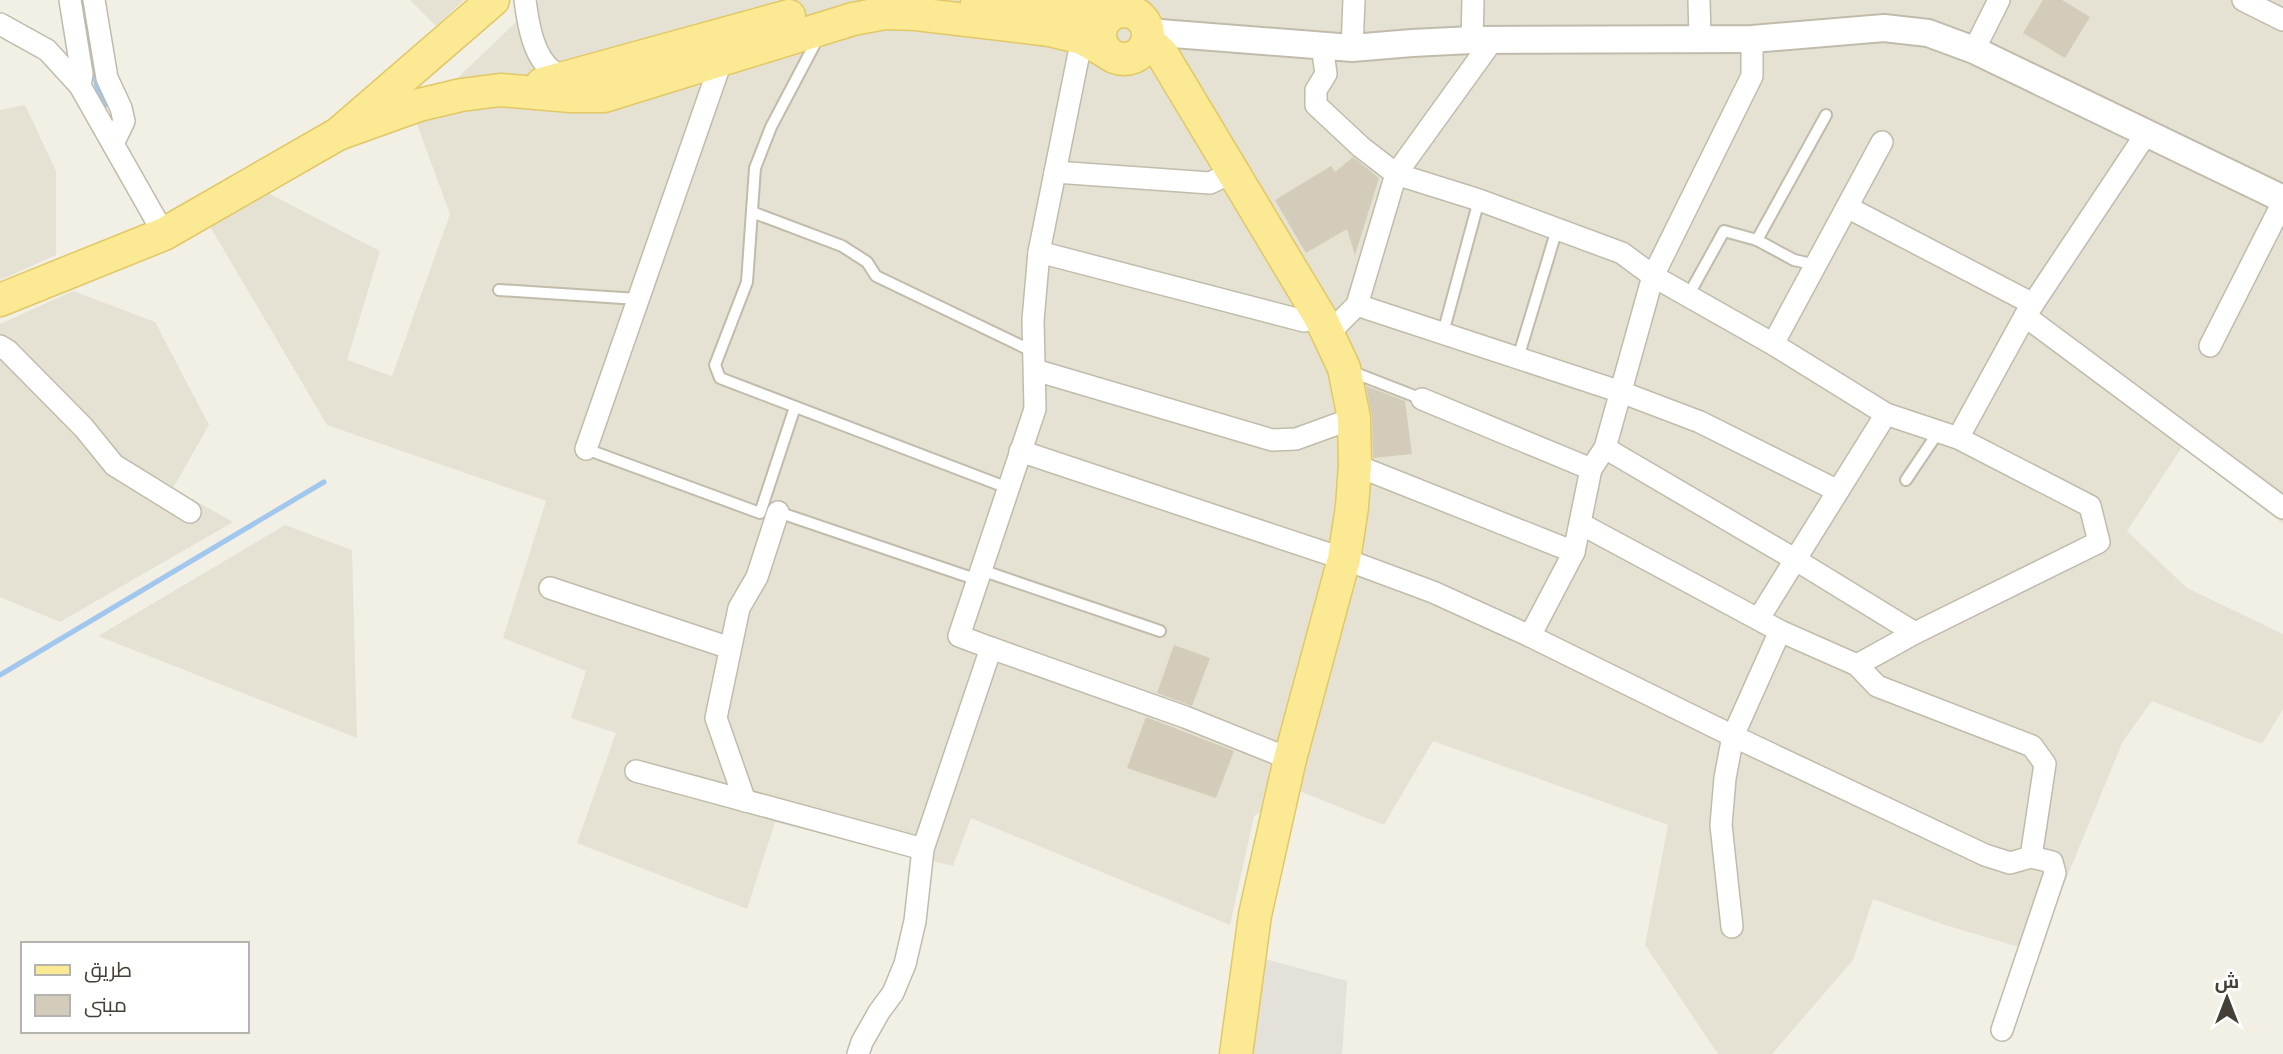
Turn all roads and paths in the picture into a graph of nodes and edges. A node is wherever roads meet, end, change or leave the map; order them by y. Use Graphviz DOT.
graph roads {
  1 [pos="70,0"];
  2 [pos="94,0"];
  3 [pos="494,0"];
  4 [pos="526,0"];
  5 [pos="851,0"];
  6 [pos="977,0"];
  7 [pos="1354,0"];
  8 [pos="1473,0"];
  9 [pos="1699,0"];
  10 [pos="1999,0"];
  11 [pos="2243,0"];
  12 [pos="2283,19"];
  13 [pos="1135,20"];
  14 [pos="0,24"];
  15 [pos="823,28"];
  16 [pos="1700,38"];
  17 [pos="1752,38"];
  18 [pos="1482,40"];
  19 [pos="1322,45"];
  20 [pos="1095,46"];
  21 [pos="1352,48"];
  22 [pos="1974,50"];
  23 [pos="722,59"];
  24 [pos="570,78"];
  25 [pos="80,86"];
  26 [pos="514,91"];
  27 [pos="1826,115"];
  28 [pos="338,134"];
  29 [pos="2146,134"];
  30 [pos="1882,142"];
  31 [pos="113,144"];
  32 [pos="1055,172"];
  33 [pos="1233,172"];
  34 [pos="1396,174"];
  35 [pos="1479,201"];
  36 [pos="2283,201"];
  37 [pos="1847,206"];
  38 [pos="752,212"];
  39 [pos="1557,229"];
  40 [pos="164,234"];
  41 [pos="1756,240"];
  42 [pos="1039,252"];
  43 [pos="1816,265"];
  44 [pos="1653,276"];
  45 [pos="499,290"];
  46 [pos="1688,296"];
  47 [pos="638,299"];
  48 [pos="0,300"];
  49 [pos="1357,304"];
  50 [pos="2029,310"];
  51 [pos="1324,326"];
  52 [pos="1443,333"];
  53 [pos="1773,344"];
  54 [pos="0,346"];
  55 [pos="2210,346"];
  56 [pos="1518,358"];
  57 [pos="1034,361"];
  58 [pos="1344,368"];
  59 [pos="1621,392"];
  60 [pos="1422,399"];
  61 [pos="795,407"];
  62 [pos="1886,414"];
  63 [pos="1354,418"];
  64 [pos="1949,435"];
  65 [pos="1605,448"];
  66 [pos="586,449"];
  67 [pos="1020,451"];
  68 [pos="1355,465"];
  69 [pos="1591,469"];
  70 [pos="1906,480"];
  71 [pos="1008,488"];
  72 [pos="1838,491"];
  73 [pos="2283,508"];
  74 [pos="770,509"];
  75 [pos="190,512"];
  76 [pos="1581,524"];
  77 [pos="1574,552"];
  78 [pos="1344,559"];
  79 [pos="1796,559"];
  80 [pos="979,575"];
  81 [pos="550,588"];
  82 [pos="1759,618"];
  83 [pos="1160,631"];
  84 [pos="1780,631"];
  85 [pos="1915,633"];
  86 [pos="1530,636"];
  87 [pos="730,648"];
  88 [pos="991,648"];
  89 [pos="1857,665"];
  90 [pos="1734,736"];
  91 [pos="1290,759"];
  92 [pos="636,771"];
  93 [pos="745,801"];
  94 [pos="923,849"];
  95 [pos="2031,857"];
  96 [pos="1732,927"];
  97 [pos="2002,1030"];
  98 [pos="858,1054"];
  99 [pos="1236,1054"];
  1 -- 25 [label="street"];
  2 -- 31 [label="street"];
  3 -- 28 [label="main road"];
  4 -- 24 [label="street"];
  5 -- 24 [label="main road"];
  6 -- 13 [label="main road"];
  7 -- 21 [label="street"];
  8 -- 18 [label="street"];
  9 -- 16 [label="street"];
  10 -- 22 [label="street"];
  11 -- 12 [label="street"];
  13 -- 19 [label="street"];
  13 -- 20 [label="main road"];
  13 -- 20 [label="main road"];
  13 -- 33 [label="main road"];
  14 -- 25 [label="street"];
  15 -- 20 [label="main road"];
  15 -- 23 [label="main road"];
  15 -- 38 [label="lane"];
  16 -- 17 [label="street"];
  16 -- 18 [label="street"];
  17 -- 22 [label="street"];
  17 -- 44 [label="street"];
  18 -- 21 [label="street"];
  18 -- 34 [label="street"];
  19 -- 21 [label="street"];
  19 -- 34 [label="street"];
  20 -- 32 [label="street"];
  22 -- 29 [label="street"];
  23 -- 26 [label="main road"];
  23 -- 47 [label="street"];
  24 -- 26 [label="main road"];
  25 -- 31 [label="street"];
  26 -- 28 [label="main road"];
  27 -- 41 [label="lane"];
  28 -- 40 [label="main road"];
  29 -- 36 [label="street"];
  29 -- 50 [label="street"];
  30 -- 37 [label="street"];
  31 -- 40 [label="street"];
  32 -- 33 [label="street"];
  32 -- 42 [label="street"];
  33 -- 51 [label="main road"];
  34 -- 35 [label="street"];
  34 -- 49 [label="street"];
  35 -- 39 [label="street"];
  35 -- 52 [label="lane"];
  36 -- 55 [label="street"];
  37 -- 43 [label="street"];
  37 -- 50 [label="street"];
  38 -- 57 [label="lane"];
  38 -- 61 [label="lane"];
  39 -- 44 [label="street"];
  39 -- 56 [label="lane"];
  40 -- 48 [label="main road"];
  41 -- 43 [label="lane"];
  41 -- 46 [label="lane"];
  42 -- 51 [label="street"];
  42 -- 57 [label="street"];
  43 -- 53 [label="street"];
  44 -- 46 [label="street"];
  44 -- 59 [label="street"];
  45 -- 47 [label="lane"];
  46 -- 53 [label="street"];
  47 -- 66 [label="street"];
  49 -- 51 [label="street"];
  49 -- 52 [label="street"];
  50 -- 64 [label="street"];
  50 -- 73 [label="street"];
  51 -- 58 [label="main road"];
  52 -- 56 [label="street"];
  53 -- 62 [label="street"];
  54 -- 75 [label="street"];
  56 -- 59 [label="street"];
  57 -- 63 [label="street"];
  57 -- 67 [label="street"];
  58 -- 60 [label="lane"];
  58 -- 63 [label="main road"];
  59 -- 65 [label="street"];
  59 -- 72 [label="street"];
  60 -- 69 [label="street"];
  61 -- 71 [label="lane"];
  61 -- 74 [label="lane"];
  62 -- 64 [label="street"];
  62 -- 72 [label="street"];
  63 -- 68 [label="main road"];
  64 -- 70 [label="lane"];
  64 -- 85 [label="street"];
  65 -- 69 [label="street"];
  65 -- 79 [label="street"];
  66 -- 74 [label="lane"];
  67 -- 71 [label="street"];
  67 -- 78 [label="street"];
  68 -- 77 [label="street"];
  68 -- 78 [label="main road"];
  69 -- 76 [label="street"];
  71 -- 80 [label="street"];
  72 -- 79 [label="street"];
  74 -- 80 [label="lane"];
  74 -- 87 [label="street"];
  76 -- 77 [label="street"];
  76 -- 82 [label="street"];
  77 -- 86 [label="street"];
  78 -- 86 [label="street"];
  78 -- 91 [label="main road"];
  79 -- 82 [label="street"];
  79 -- 85 [label="street"];
  80 -- 83 [label="lane"];
  80 -- 88 [label="street"];
  81 -- 87 [label="street"];
  82 -- 84 [label="street"];
  84 -- 89 [label="street"];
  84 -- 90 [label="street"];
  85 -- 89 [label="street"];
  86 -- 90 [label="street"];
  87 -- 93 [label="street"];
  88 -- 91 [label="street"];
  88 -- 94 [label="street"];
  89 -- 95 [label="street"];
  90 -- 95 [label="street"];
  90 -- 96 [label="street"];
  91 -- 99 [label="main road"];
  92 -- 93 [label="street"];
  93 -- 94 [label="street"];
  94 -- 98 [label="street"];
  95 -- 97 [label="street"];
}
